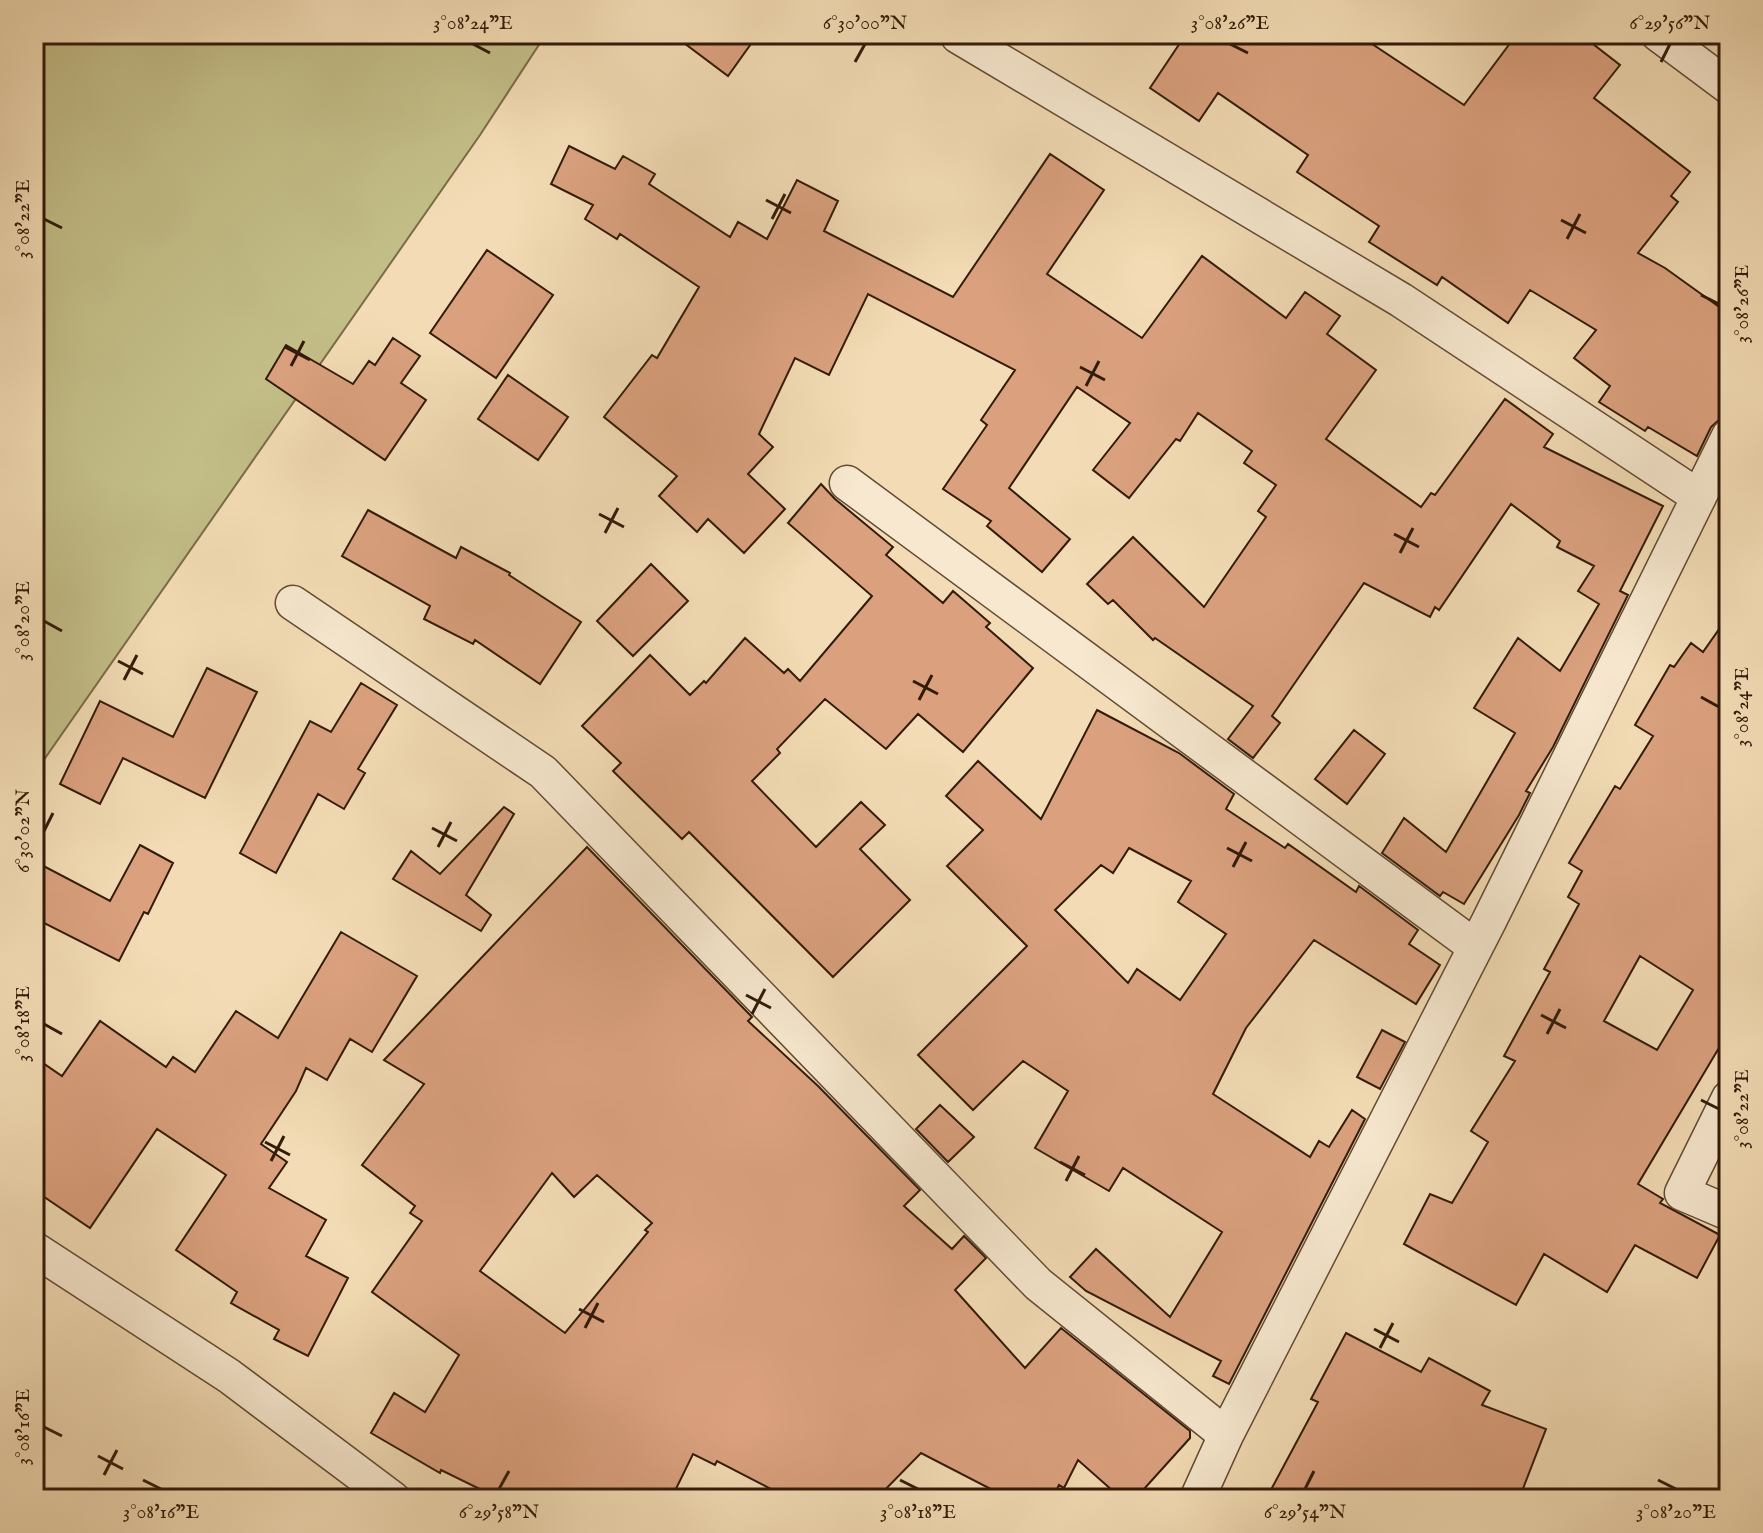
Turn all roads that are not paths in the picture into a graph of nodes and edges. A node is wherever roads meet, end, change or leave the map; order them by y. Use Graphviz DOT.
graph roads {
  1 [pos="1658,34"];
  2 [pos="958,36"];
  3 [pos="1729,87"];
  4 [pos="1729,436"];
  5 [pos="847,483"];
  6 [pos="1699,497"];
  7 [pos="293,603"];
  8 [pos="1474,946"];
  9 [pos="1729,1098"];
  10 [pos="1729,1213"];
  11 [pos="34,1249"];
  12 [pos="1226,1435"];
  13 [pos="393,1499"];
  14 [pos="1197,1499"];
  1 -- 3 [label="street"];
  2 -- 6 [label="street"];
  4 -- 6 [label="street"];
  5 -- 8 [label="street"];
  6 -- 8 [label="street"];
  7 -- 12 [label="street"];
  8 -- 12 [label="street"];
  9 -- 10 [label="street"];
  11 -- 13 [label="street"];
  12 -- 14 [label="street"];
}
